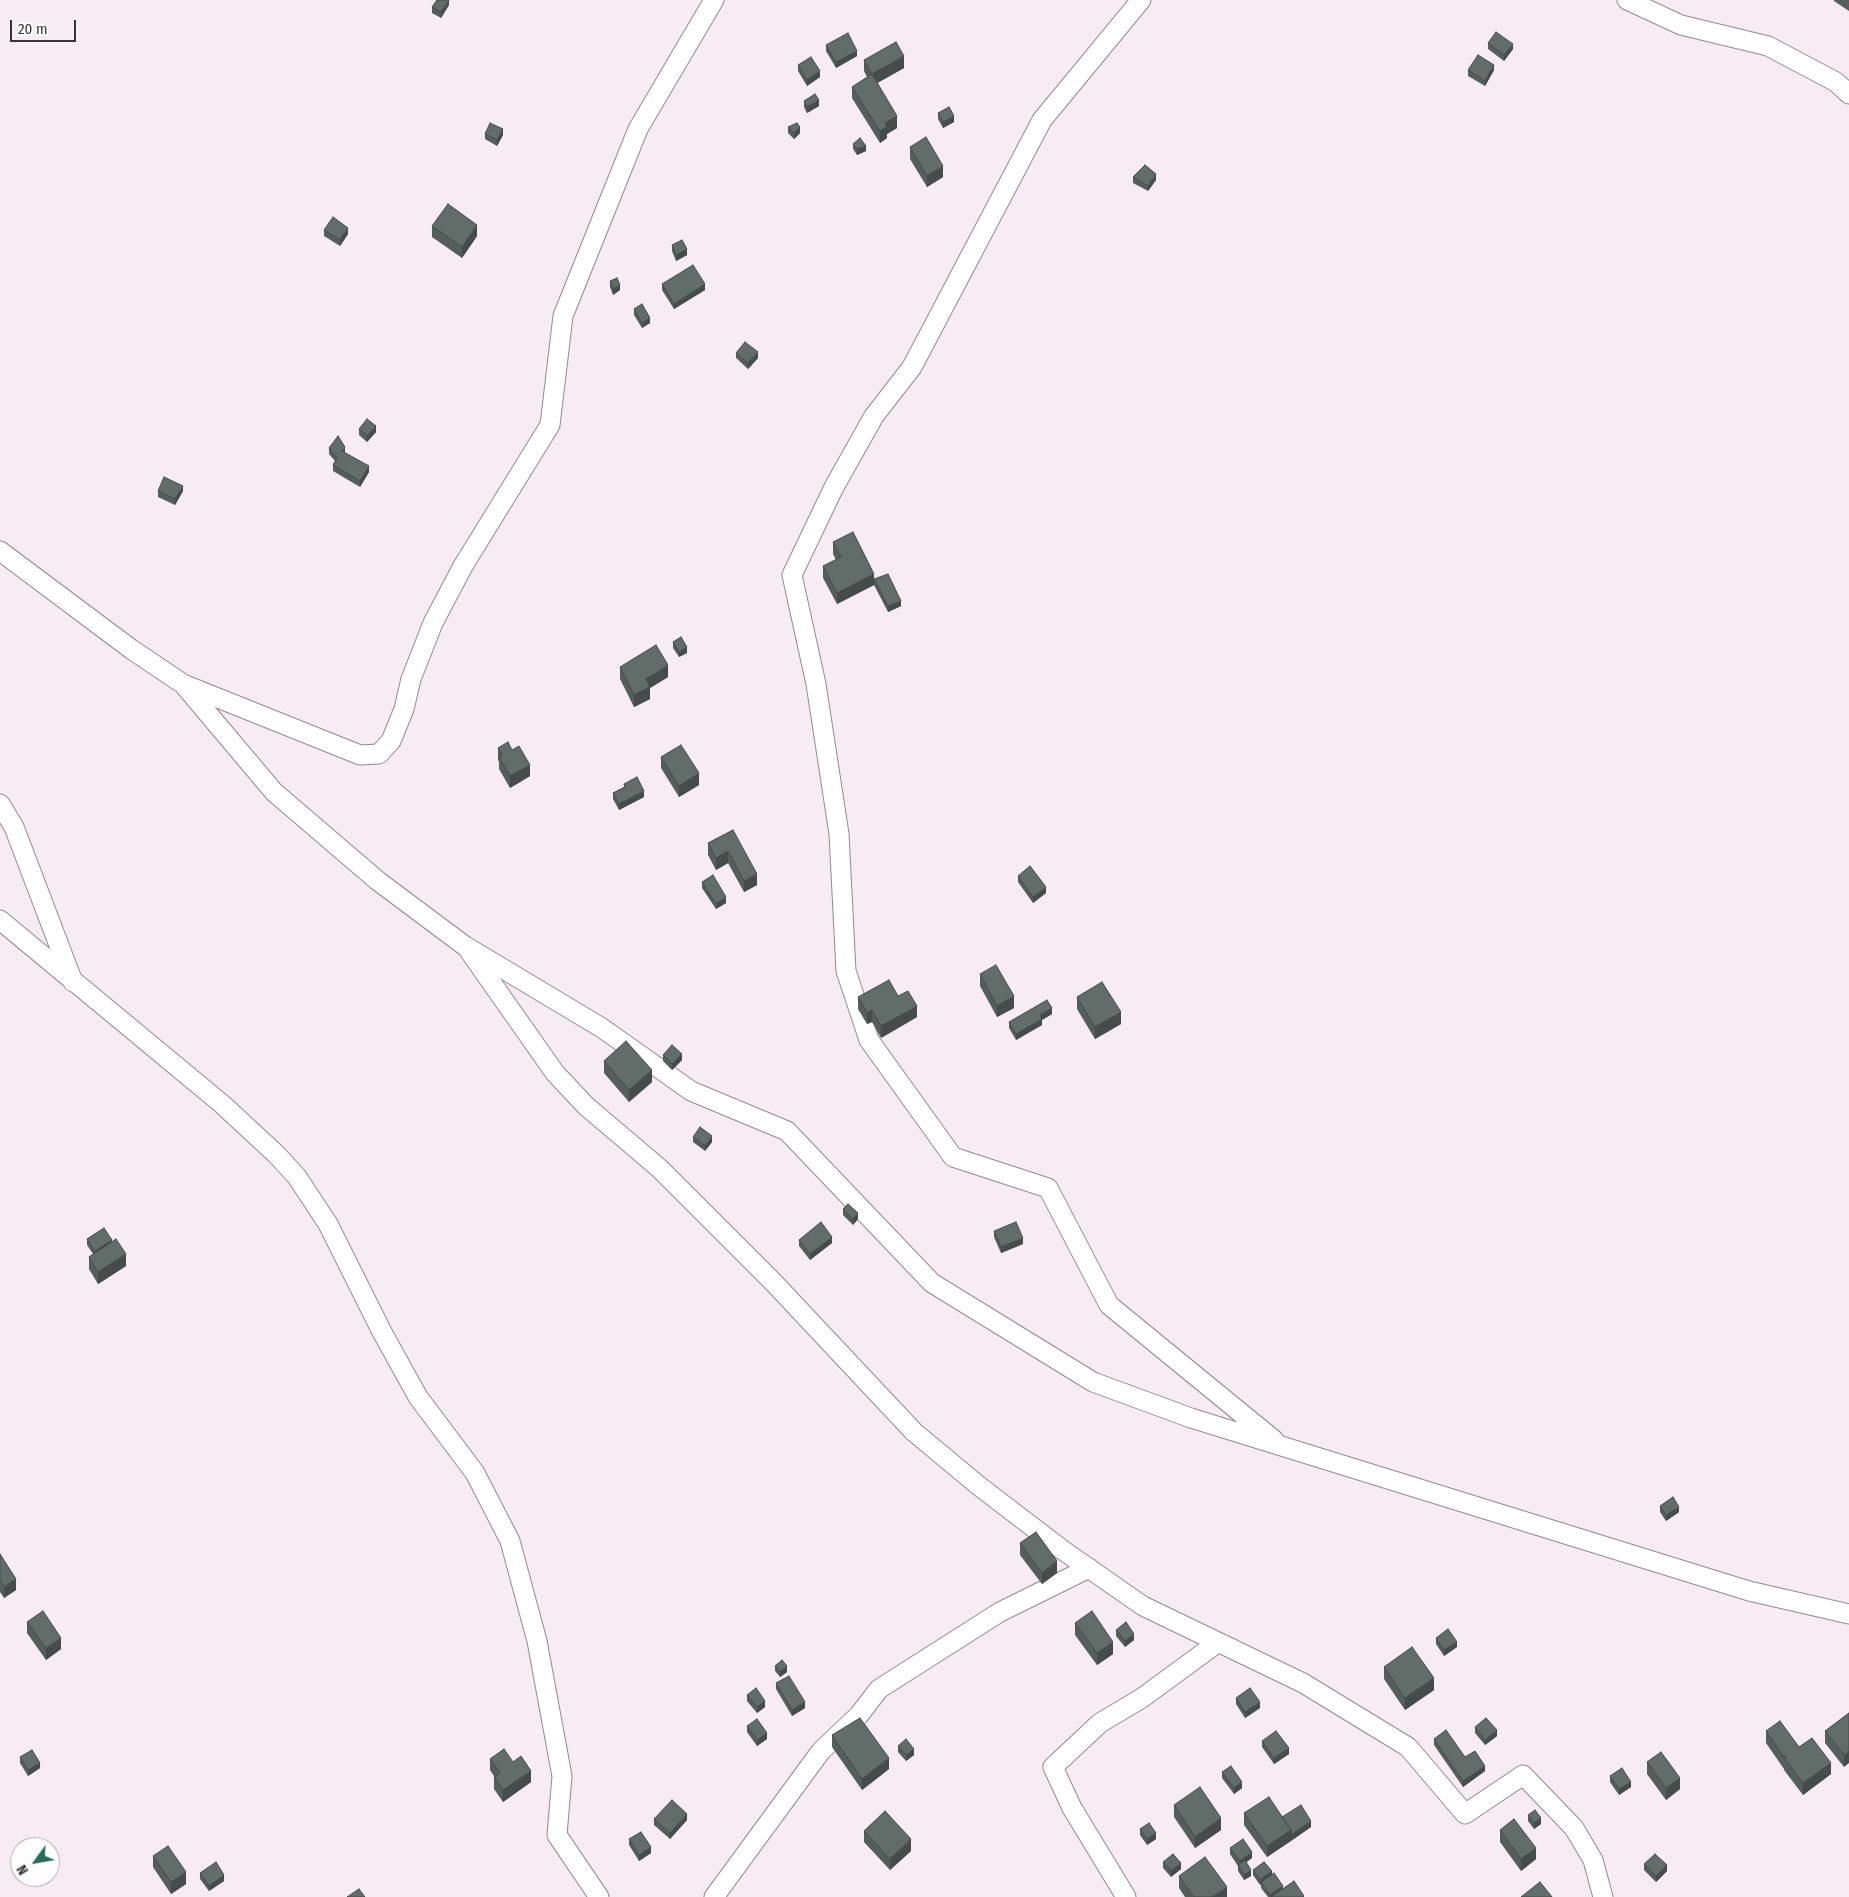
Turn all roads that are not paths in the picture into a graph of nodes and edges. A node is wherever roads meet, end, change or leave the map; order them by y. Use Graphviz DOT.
graph roads {
  1 [pos="714,0"];
  2 [pos="1141,0"];
  3 [pos="1626,0"];
  4 [pos="1849,94"];
  5 [pos="0,551"];
  6 [pos="182,684"];
  7 [pos="0,804"];
  8 [pos="0,920"];
  9 [pos="465,946"];
  10 [pos="73,983"];
  11 [pos="1283,1447"];
  12 [pos="1089,1568"];
  13 [pos="1849,1614"];
  14 [pos="1217,1642"];
  15 [pos="600,1897"];
  16 [pos="714,1897"];
  17 [pos="1126,1897"];
  18 [pos="1602,1897"];
  1 -- 6 [label="street"];
  2 -- 11 [label="street"];
  3 -- 4 [label="street"];
  5 -- 6 [label="street"];
  6 -- 9 [label="street"];
  7 -- 10 [label="street"];
  8 -- 10 [label="street"];
  9 -- 11 [label="street"];
  9 -- 12 [label="street"];
  10 -- 15 [label="street"];
  11 -- 13 [label="street"];
  12 -- 14 [label="street"];
  12 -- 16 [label="street"];
  14 -- 17 [label="street"];
  14 -- 18 [label="street"];
}
